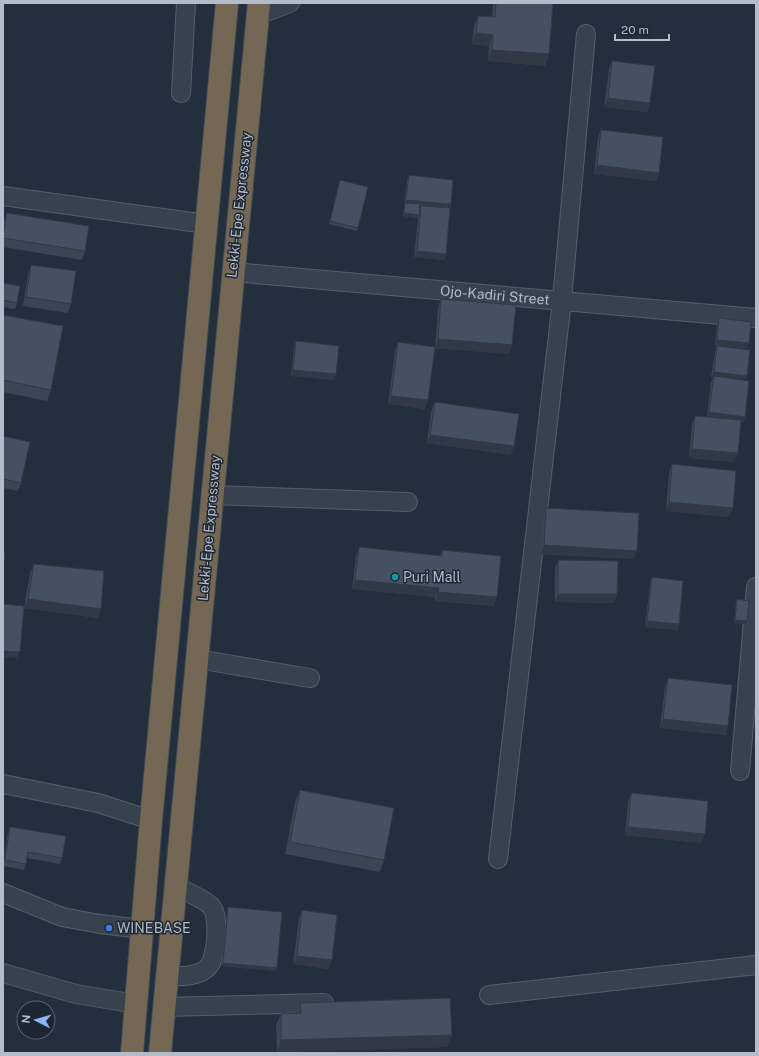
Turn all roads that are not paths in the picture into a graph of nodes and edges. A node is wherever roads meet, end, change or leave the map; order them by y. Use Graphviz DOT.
graph roads {
  1 [pos="186,3"];
  2 [pos="227,3"];
  3 [pos="290,3"];
  4 [pos="258,9"];
  5 [pos="586,34"];
  6 [pos="181,93"];
  7 [pos="3,196"];
  8 [pos="206,224"];
  9 [pos="233,272"];
  10 [pos="562,300"];
  11 [pos="756,318"];
  12 [pos="212,495"];
  13 [pos="408,502"];
  14 [pos="756,587"];
  15 [pos="197,659"];
  16 [pos="310,678"];
  17 [pos="740,771"];
  18 [pos="3,784"];
  19 [pos="151,820"];
  20 [pos="498,859"];
  21 [pos="176,886"];
  22 [pos="3,893"];
  23 [pos="142,929"];
  24 [pos="756,965"];
  25 [pos="3,974"];
  26 [pos="167,977"];
  27 [pos="489,995"];
  28 [pos="339,1003"];
  29 [pos="136,1004"];
  30 [pos="165,1007"];
  31 [pos="132,1053"];
  32 [pos="160,1053"];
  1 -- 6 [label="street"];
  2 -- 8 [label="highway"];
  3 -- 4 [label="street"];
  4 -- 9 [label="highway, Lekki-Epe Expressway"];
  5 -- 10 [label="street"];
  7 -- 8 [label="street"];
  8 -- 19 [label="highway"];
  9 -- 10 [label="street, Ojo-Kadiri Street"];
  9 -- 12 [label="highway, Lekki-Epe Expressway"];
  10 -- 11 [label="street, Ojo-Kadiri Street"];
  10 -- 20 [label="street"];
  12 -- 13 [label="street"];
  12 -- 15 [label="highway, Lekki-Epe Expressway"];
  14 -- 17 [label="street"];
  15 -- 16 [label="street"];
  15 -- 21 [label="highway, Lekki-Epe Expressway"];
  18 -- 19 [label="street"];
  19 -- 23 [label="highway"];
  21 -- 26 [label="highway, Lekki-Epe Expressway"];
  21 -- 26 [label="street"];
  22 -- 23 [label="street"];
  23 -- 29 [label="highway"];
  24 -- 27 [label="street"];
  25 -- 29 [label="street"];
  26 -- 30 [label="highway, Lekki-Epe Expressway"];
  28 -- 30 [label="street"];
  29 -- 31 [label="highway"];
  30 -- 32 [label="highway, Lekki-Epe Expressway"];
}
